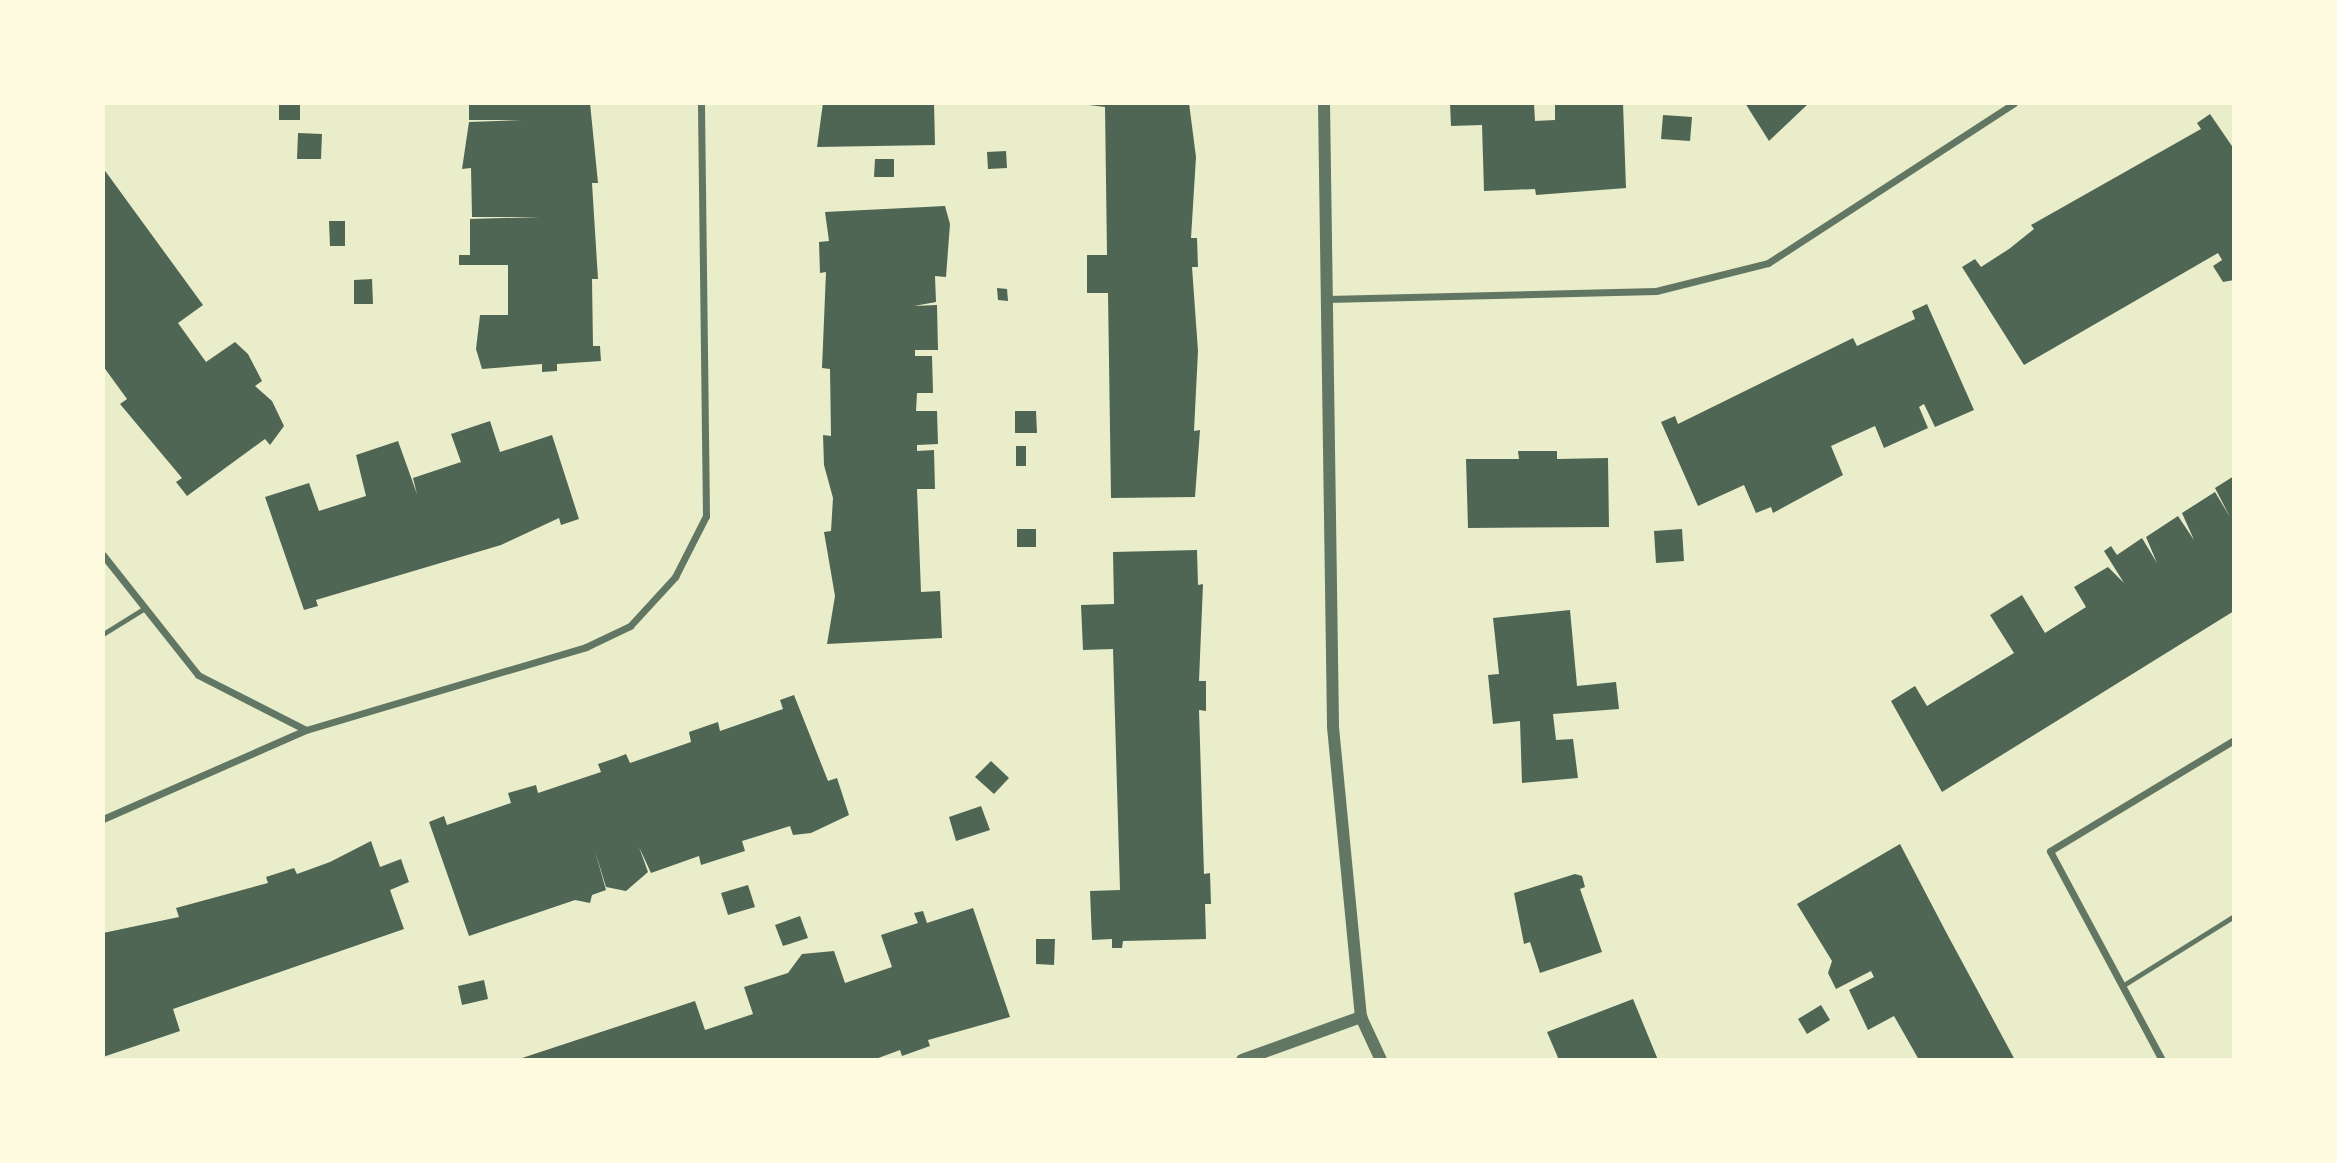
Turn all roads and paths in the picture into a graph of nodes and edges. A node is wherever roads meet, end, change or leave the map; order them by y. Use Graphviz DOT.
graph roads {
  1 [pos="701,103"];
  2 [pos="1324,103"];
  3 [pos="2014,103"];
  4 [pos="1327,299"];
  5 [pos="103,555"];
  6 [pos="145,608"];
  7 [pos="103,634"];
  8 [pos="306,730"];
  9 [pos="2234,740"];
  10 [pos="103,820"];
  11 [pos="2234,916"];
  12 [pos="2122,986"];
  13 [pos="1361,1017"];
  14 [pos="1242,1060"];
  15 [pos="1381,1060"];
  16 [pos="2162,1060"];
  1 -- 8 [label="street"];
  2 -- 4 [label="street"];
  3 -- 4 [label="street"];
  4 -- 13 [label="street"];
  5 -- 6 [label="street"];
  6 -- 7 [label="lane"];
  6 -- 8 [label="street"];
  8 -- 10 [label="street"];
  9 -- 12 [label="street"];
  11 -- 12 [label="lane"];
  12 -- 16 [label="street"];
  13 -- 14 [label="street"];
  13 -- 15 [label="street"];
}
